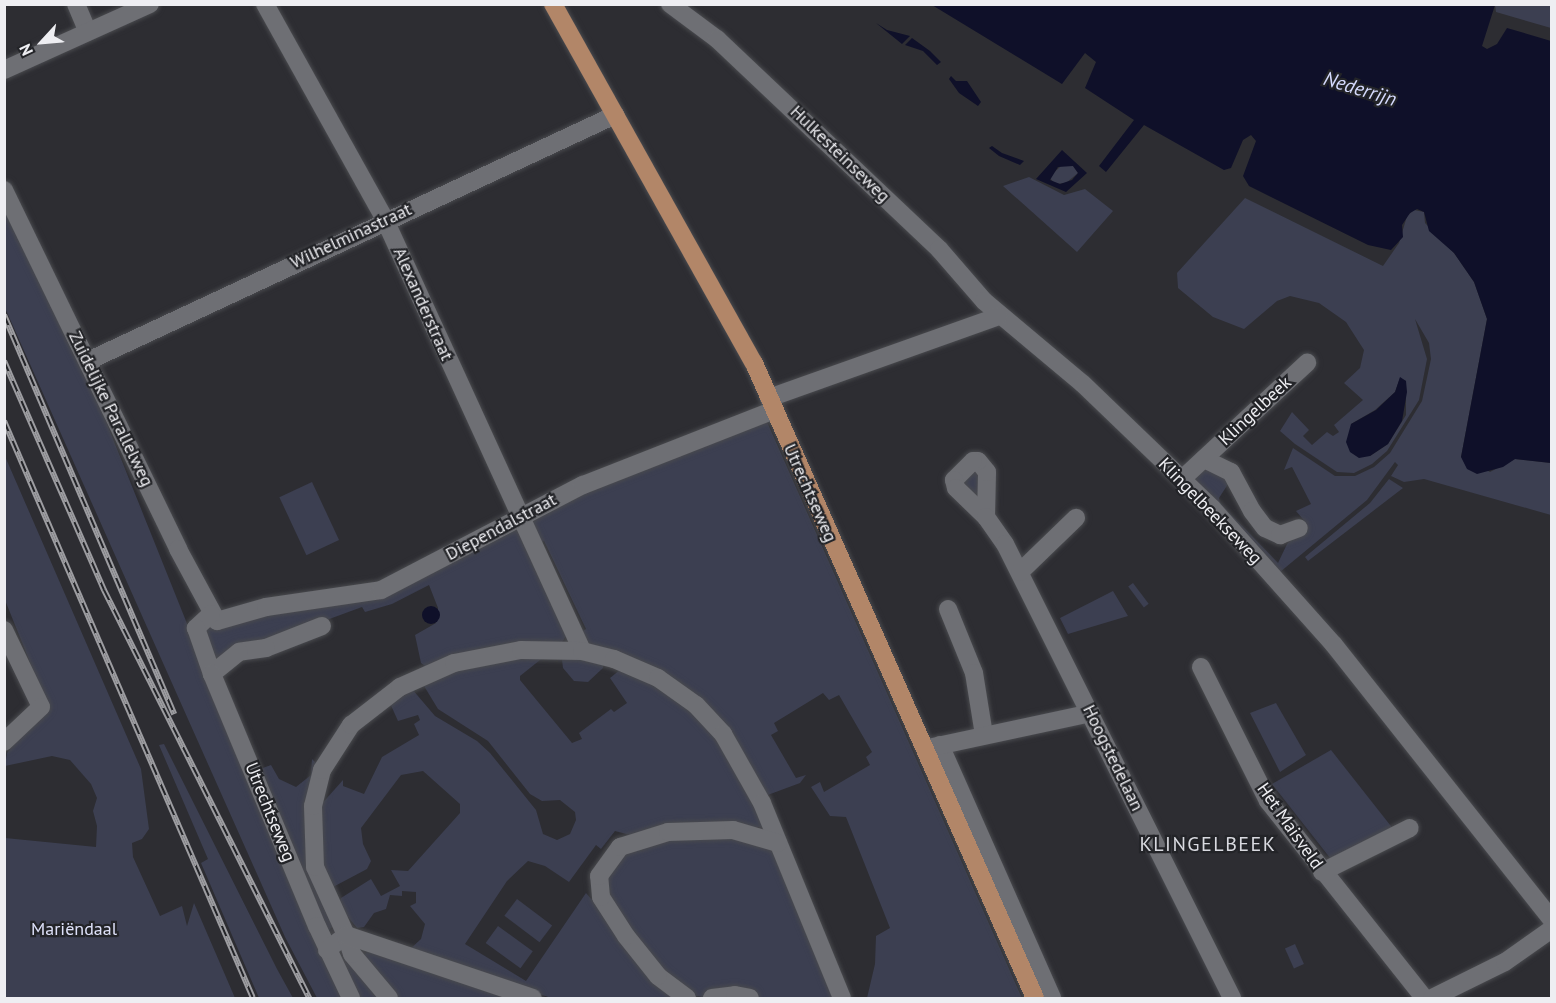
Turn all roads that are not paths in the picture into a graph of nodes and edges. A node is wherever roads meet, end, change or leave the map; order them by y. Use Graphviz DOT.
graph roads {
  1 [pos="76,4"];
  2 [pos="87,4"];
  3 [pos="150,4"];
  4 [pos="265,4"];
  5 [pos="552,4"];
  6 [pos="670,4"];
  7 [pos="93,30"];
  8 [pos="4,70"];
  9 [pos="615,115"];
  10 [pos="4,190"];
  11 [pos="385,220"];
  12 [pos="999,315"];
  13 [pos="88,361"];
  14 [pos="1307,363"];
  15 [pos="771,404"];
  16 [pos="1204,459"];
  17 [pos="1182,479"];
  18 [pos="519,515"];
  19 [pos="986,517"];
  20 [pos="1076,518"];
  21 [pos="1299,528"];
  22 [pos="1020,572"];
  23 [pos="948,609"];
  24 [pos="216,617"];
  25 [pos="322,626"];
  26 [pos="4,630"];
  27 [pos="582,651"];
  28 [pos="1201,668"];
  29 [pos="212,674"];
  30 [pos="1091,713"];
  31 [pos="984,735"];
  32 [pos="4,742"];
  33 [pos="931,747"];
  34 [pos="1410,828"];
  35 [pos="778,843"];
  36 [pos="1322,872"];
  37 [pos="1551,920"];
  38 [pos="1551,929"];
  39 [pos="346,935"];
  40 [pos="327,950"];
  41 [pos="351,999"];
  42 [pos="389,999"];
  43 [pos="532,999"];
  44 [pos="687,999"];
  45 [pos="712,999"];
  46 [pos="750,999"];
  47 [pos="842,999"];
  48 [pos="1035,999"];
  49 [pos="1052,999"];
  50 [pos="1232,999"];
  51 [pos="1424,999"];
  52 [pos="1432,999"];
  1 -- 7 [label="street"];
  2 -- 7 [label="street"];
  3 -- 7 [label="street"];
  4 -- 11 [label="street, Alexanderstraat"];
  5 -- 9 [label="main road, Utrechtseweg"];
  6 -- 12 [label="street, Hulkesteinseweg"];
  7 -- 8 [label="street"];
  9 -- 11 [label="street, Wilhelminastraat"];
  9 -- 15 [label="main road, Utrechtseweg"];
  10 -- 13 [label="street, Zuidelijke Parallelweg"];
  11 -- 13 [label="street, Wilhelminastraat"];
  11 -- 18 [label="street, Alexanderstraat"];
  12 -- 15 [label="street"];
  12 -- 17 [label="street, Klingelbeekseweg"];
  13 -- 24 [label="street, Zuidelijke Parallelweg"];
  14 -- 16 [label="street, Klingelbeek"];
  15 -- 18 [label="street, Diependalstraat"];
  15 -- 33 [label="main road, Utrechtseweg"];
  16 -- 17 [label="street, Klingelbeek"];
  16 -- 21 [label="street, Klingelbeek"];
  17 -- 37 [label="street, Klingelbeekseweg"];
  18 -- 24 [label="street, Diependalstraat"];
  18 -- 27 [label="street, Alexanderstraat"];
  19 -- 22 [label="street, Hoogstedelaan"];
  20 -- 22 [label="street"];
  22 -- 30 [label="street, Hoogstedelaan"];
  23 -- 31 [label="street"];
  24 -- 29 [label="street, Utrechtseweg"];
  25 -- 29 [label="street"];
  26 -- 32 [label="street"];
  27 -- 35 [label="street, Utrechtseweg"];
  27 -- 39 [label="street, Utrechtseweg"];
  28 -- 36 [label="street, Het Maisveld"];
  29 -- 40 [label="street, Utrechtseweg"];
  30 -- 31 [label="street"];
  30 -- 50 [label="street, Hoogstedelaan"];
  31 -- 33 [label="street"];
  33 -- 48 [label="main road, Utrechtseweg"];
  33 -- 49 [label="street, Utrechtseweg"];
  34 -- 36 [label="street"];
  35 -- 44 [label="street"];
  35 -- 47 [label="street, Utrechtseweg"];
  36 -- 51 [label="street, Het Maisveld"];
  38 -- 52 [label="street"];
  39 -- 40 [label="street"];
  39 -- 42 [label="street, Utrechtseweg"];
  39 -- 43 [label="street"];
  40 -- 41 [label="street, Utrechtseweg"];
  45 -- 46 [label="street"];
}
